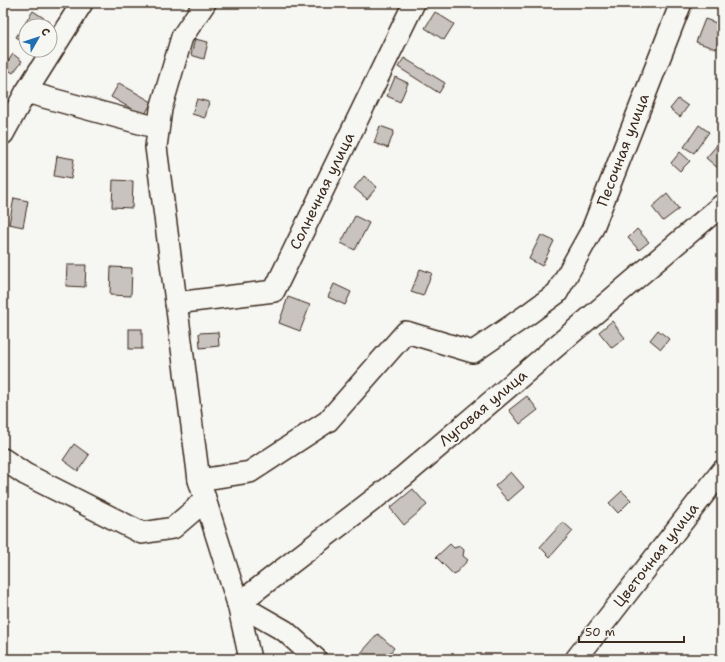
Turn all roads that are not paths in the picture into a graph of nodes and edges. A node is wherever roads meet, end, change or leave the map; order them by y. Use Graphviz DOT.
graph roads {
  1 [pos="82,3"];
  2 [pos="205,3"];
  3 [pos="414,3"];
  4 [pos="681,3"];
  5 [pos="26,92"];
  6 [pos="158,128"];
  7 [pos="3,134"];
  8 [pos="722,205"];
  9 [pos="176,303"];
  10 [pos="3,459"];
  11 [pos="722,471"];
  12 [pos="202,489"];
  13 [pos="238,604"];
  14 [pos="250,659"];
  15 [pos="316,659"];
  16 [pos="576,659"];
  1 -- 5 [label="street"];
  2 -- 6 [label="street"];
  3 -- 9 [label="street, Солнечная улица"];
  4 -- 12 [label="street, Песочная улица"];
  5 -- 6 [label="street"];
  5 -- 7 [label="street"];
  6 -- 9 [label="street"];
  8 -- 13 [label="street, Луговая улица"];
  9 -- 12 [label="street"];
  10 -- 12 [label="street"];
  11 -- 16 [label="street, Цветочная улица"];
  12 -- 13 [label="street"];
  13 -- 14 [label="street"];
  13 -- 15 [label="street"];
}
